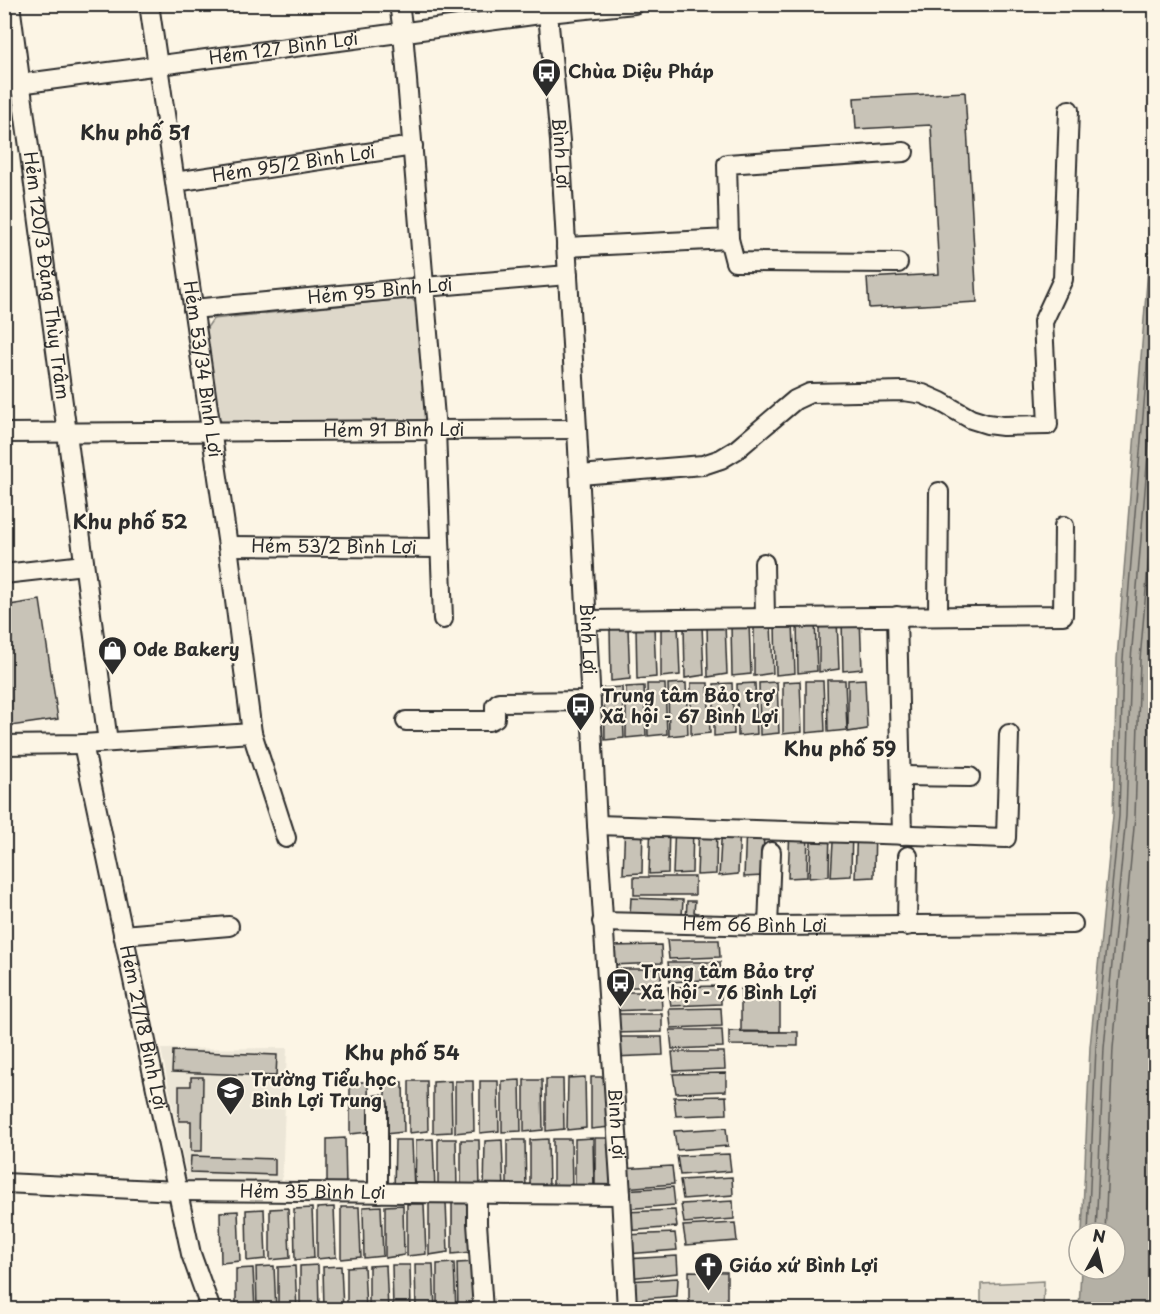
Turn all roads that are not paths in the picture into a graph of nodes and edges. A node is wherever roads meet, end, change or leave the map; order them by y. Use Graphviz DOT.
graph roads {
  1 [pos="10,4"];
  2 [pos="149,4"];
  3 [pos="399,4"];
  4 [pos="634,4"];
  5 [pos="547,9"];
  6 [pos="404,32"];
  7 [pos="158,65"];
  8 [pos="12,85"];
  9 [pos="1069,110"];
  10 [pos="412,146"];
  11 [pos="904,152"];
  12 [pos="175,182"];
  13 [pos="729,239"];
  14 [pos="566,247"];
  15 [pos="898,263"];
  16 [pos="568,275"];
  17 [pos="424,287"];
  18 [pos="193,309"];
  19 [pos="578,429"];
  20 [pos="436,430"];
  21 [pos="211,431"];
  22 [pos="67,432"];
  23 [pos="4,433"];
  24 [pos="580,476"];
  25 [pos="939,492"];
  26 [pos="1064,526"];
  27 [pos="228,546"];
  28 [pos="440,548"];
  29 [pos="764,563"];
  30 [pos="84,565"];
  31 [pos="4,574"];
  32 [pos="938,615"];
  33 [pos="897,616"];
  34 [pos="765,618"];
  35 [pos="443,619"];
  36 [pos="588,620"];
  37 [pos="591,701"];
  38 [pos="406,721"];
  39 [pos="252,733"];
  40 [pos="1009,734"];
  41 [pos="108,742"];
  42 [pos="83,744"];
  43 [pos="4,745"];
  44 [pos="901,776"];
  45 [pos="970,777"];
  46 [pos="597,825"];
  47 [pos="902,835"];
  48 [pos="286,838"];
  49 [pos="771,852"];
  50 [pos="908,856"];
  51 [pos="602,922"];
  52 [pos="1073,924"];
  53 [pos="230,926"];
  54 [pos="768,926"];
  55 [pos="907,926"];
  56 [pos="123,935"];
  57 [pos="378,1105"];
  58 [pos="4,1183"];
  59 [pos="178,1191"];
  60 [pos="378,1193"];
  61 [pos="477,1194"];
  62 [pos="621,1195"];
  63 [pos="211,1310"];
  64 [pos="483,1310"];
  65 [pos="627,1310"];
  1 -- 8 [label="street, Hẻm 120/3 Đặng Thùy Trâm"];
  2 -- 7 [label="street, Hẻm 53/34 Bình Lợi"];
  3 -- 6 [label="street"];
  4 -- 5 [label="street, Hẻm 127 Bình Lợi"];
  5 -- 6 [label="street, Hẻm 127 Bình Lợi"];
  5 -- 14 [label="street, Bình Lợi"];
  6 -- 7 [label="street, Hẻm 127 Bình Lợi"];
  6 -- 10 [label="street"];
  7 -- 8 [label="street, Hẻm 127 Bình Lợi"];
  7 -- 12 [label="street, Hẻm 53/34 Bình Lợi"];
  8 -- 22 [label="street, Hẻm 120/3 Đặng Thùy Trâm"];
  9 -- 24 [label="street"];
  10 -- 12 [label="street, Hẻm 95/2 Bình Lợi"];
  10 -- 17 [label="street"];
  11 -- 13 [label="street"];
  12 -- 18 [label="street, Hẻm 53/34 Bình Lợi"];
  13 -- 14 [label="street"];
  13 -- 15 [label="street"];
  14 -- 16 [label="street, Bình Lợi"];
  16 -- 17 [label="street, Hẻm 95 Bình Lợi"];
  16 -- 19 [label="street, Bình Lợi"];
  17 -- 18 [label="street, Hẻm 95 Bình Lợi"];
  17 -- 20 [label="street, Hẻm 53/2 Bình Lợi"];
  18 -- 21 [label="street, Hẻm 53/34 Bình Lợi"];
  19 -- 20 [label="street, Hẻm 91 Bình Lợi"];
  19 -- 24 [label="street, Bình Lợi"];
  20 -- 21 [label="street, Hẻm 91 Bình Lợi"];
  20 -- 28 [label="street, Hẻm 53/2 Bình Lợi"];
  21 -- 22 [label="street, Hẻm 91 Bình Lợi"];
  21 -- 27 [label="street, Hẻm 53/34 Bình Lợi"];
  22 -- 23 [label="street, Hẻm 91 Bình Lợi"];
  22 -- 30 [label="street, Hẻm 120/3 Đặng Thùy Trâm"];
  24 -- 36 [label="street, Bình Lợi"];
  25 -- 32 [label="street"];
  26 -- 32 [label="street"];
  27 -- 28 [label="street, Hẻm 53/2 Bình Lợi"];
  27 -- 39 [label="street, Hẻm 53/34 Bình Lợi"];
  28 -- 35 [label="street, Hẻm 53/2 Bình Lợi"];
  29 -- 34 [label="street"];
  30 -- 31 [label="street"];
  30 -- 41 [label="street, Hẻm 120/3 Đặng Thùy Trâm"];
  32 -- 33 [label="street"];
  33 -- 34 [label="street"];
  33 -- 44 [label="street"];
  34 -- 36 [label="street"];
  36 -- 37 [label="street, Bình Lợi"];
  37 -- 38 [label="street"];
  37 -- 46 [label="street, Bình Lợi"];
  39 -- 41 [label="street"];
  39 -- 48 [label="street, Hẻm 53/34 Bình Lợi"];
  40 -- 47 [label="street"];
  41 -- 42 [label="street"];
  42 -- 43 [label="street"];
  42 -- 56 [label="street, Hẻm 21/18 Bình Lợi"];
  44 -- 45 [label="street"];
  44 -- 47 [label="street"];
  46 -- 47 [label="street"];
  46 -- 51 [label="street, Bình Lợi"];
  49 -- 54 [label="street"];
  50 -- 55 [label="street"];
  51 -- 54 [label="street, Hẻm 66 Bình Lợi"];
  51 -- 62 [label="street, Bình Lợi"];
  52 -- 55 [label="street, Hẻm 66 Bình Lợi"];
  53 -- 56 [label="street"];
  54 -- 55 [label="street, Hẻm 66 Bình Lợi"];
  56 -- 59 [label="street, Hẻm 21/18 Bình Lợi"];
  57 -- 60 [label="street"];
  58 -- 59 [label="street, Hẻm 35 Bình Lợi"];
  59 -- 60 [label="street, Hẻm 35 Bình Lợi"];
  59 -- 63 [label="street, Hẻm 21/18 Bình Lợi"];
  60 -- 61 [label="street, Hẻm 35 Bình Lợi"];
  61 -- 62 [label="street, Hẻm 35 Bình Lợi"];
  61 -- 64 [label="street"];
  62 -- 65 [label="street, Bình Lợi"];
}
